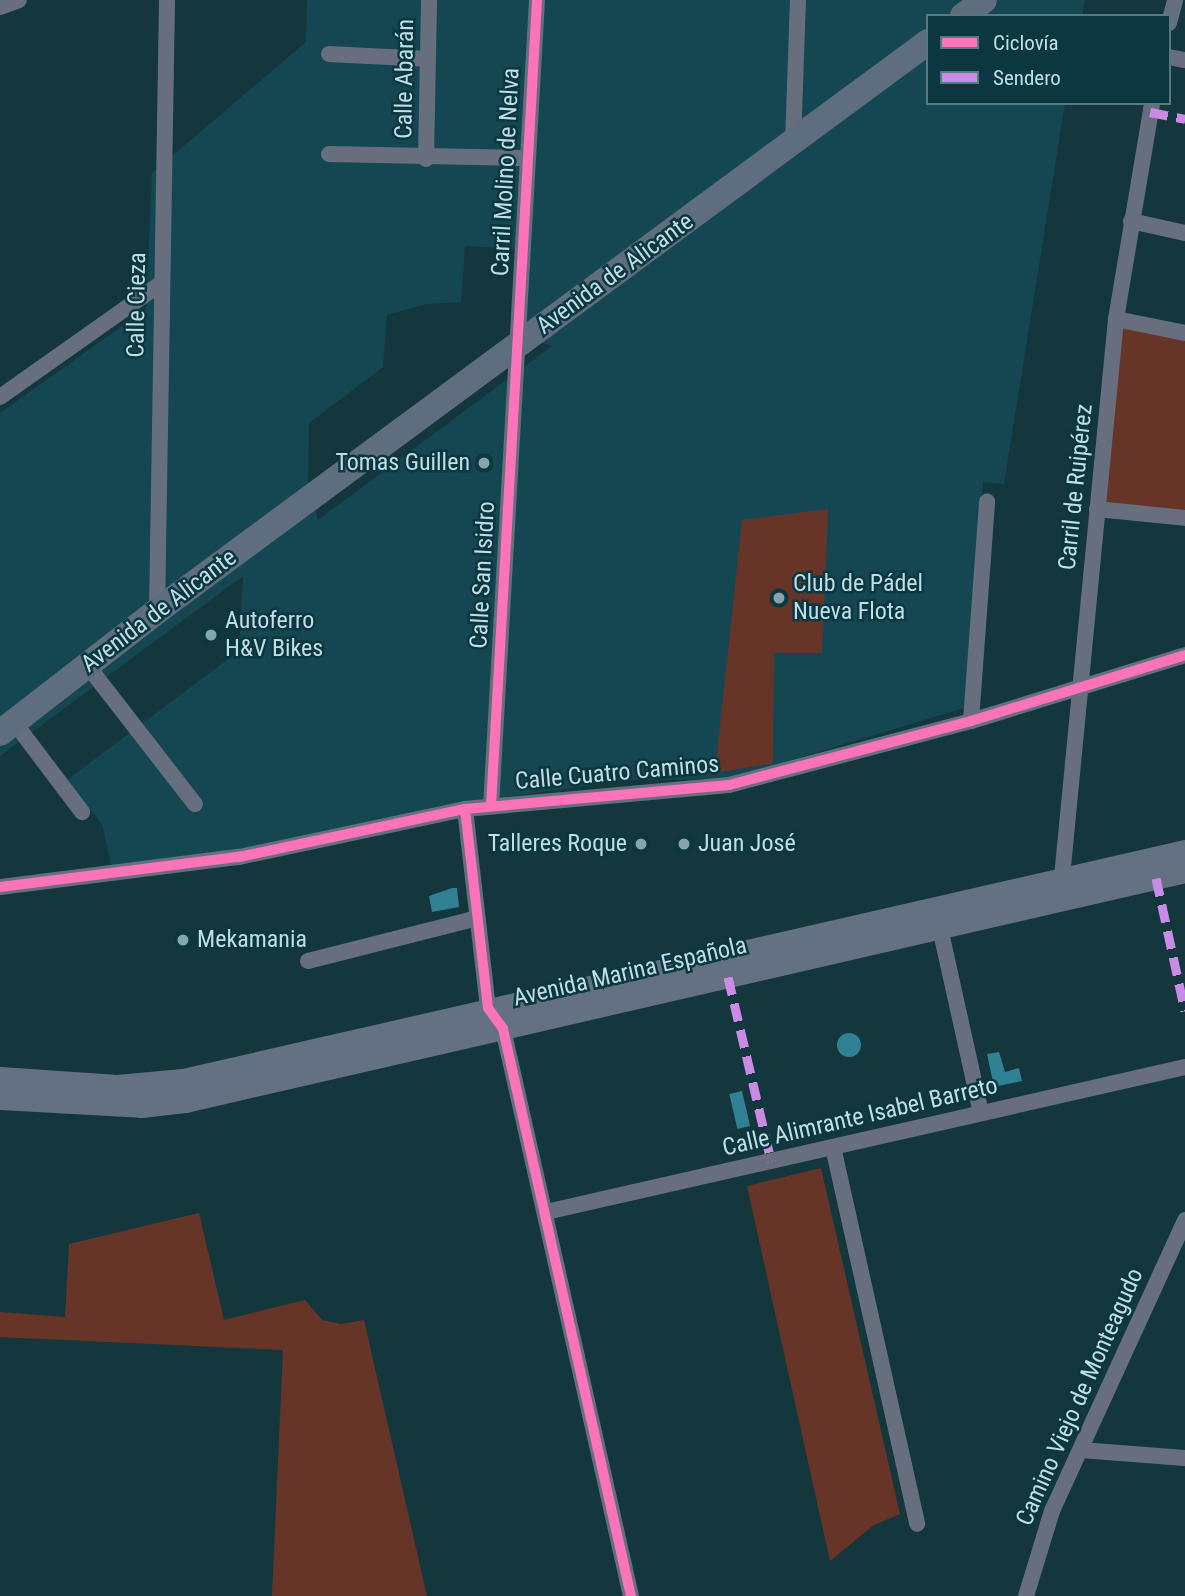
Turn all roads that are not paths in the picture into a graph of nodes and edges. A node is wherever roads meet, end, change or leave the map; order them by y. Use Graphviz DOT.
graph roads {
  1 [pos="19,0"];
  2 [pos="167,0"];
  3 [pos="429,0"];
  4 [pos="537,0"];
  5 [pos="797,0"];
  6 [pos="984,0"];
  7 [pos="0,7"];
  8 [pos="965,14"];
  9 [pos="926,44"];
  10 [pos="329,54"];
  11 [pos="428,59"];
  12 [pos="1152,105"];
  13 [pos="793,144"];
  14 [pos="329,154"];
  15 [pos="528,158"];
  16 [pos="426,159"];
  17 [pos="1131,221"];
  18 [pos="1185,233"];
  19 [pos="160,284"];
  20 [pos="1116,319"];
  21 [pos="1185,333"];
  22 [pos="516,346"];
  23 [pos="0,397"];
  24 [pos="987,502"];
  25 [pos="1097,509"];
  26 [pos="1185,518"];
  27 [pos="157,611"];
  28 [pos="1185,655"];
  29 [pos="87,665"];
  30 [pos="1077,690"];
  31 [pos="971,721"];
  32 [pos="7,727"];
  33 [pos="194,804"];
  34 [pos="491,806"];
  35 [pos="466,809"];
  36 [pos="82,812"];
  37 [pos="1185,850"];
  38 [pos="1185,871"];
  39 [pos="1062,877"];
  40 [pos="0,887"];
  41 [pos="478,918"];
  42 [pos="940,928"];
  43 [pos="308,961"];
  44 [pos="488,1008"];
  45 [pos="503,1028"];
  46 [pos="1185,1067"];
  47 [pos="0,1078"];
  48 [pos="0,1098"];
  49 [pos="981,1113"];
  50 [pos="833,1147"];
  51 [pos="546,1212"];
  52 [pos="1185,1221"];
  53 [pos="1081,1450"];
  54 [pos="1185,1458"];
  55 [pos="917,1524"];
  56 [pos="631,1596"];
  57 [pos="1027,1596"];
  1 -- 7 [label="street"];
  2 -- 19 [label="street, Calle Cieza"];
  3 -- 11 [label="street, Calle Abarán"];
  4 -- 15 [label="street, Carril Molino de Nelva"];
  5 -- 13 [label="street"];
  6 -- 8 [label="main road"];
  9 -- 13 [label="main road, Avenida de Alicante"];
  10 -- 11 [label="street"];
  11 -- 16 [label="street, Calle Abarán"];
  12 -- 17 [label="street, Carril de Ruipérez"];
  13 -- 22 [label="main road, Avenida de Alicante"];
  14 -- 16 [label="street"];
  15 -- 16 [label="street"];
  15 -- 22 [label="street, Carril Molino de Nelva"];
  17 -- 18 [label="street"];
  17 -- 20 [label="street, Carril de Ruipérez"];
  19 -- 23 [label="street"];
  19 -- 27 [label="street, Calle Cieza"];
  20 -- 21 [label="street"];
  20 -- 25 [label="street, Carril de Ruipérez"];
  22 -- 27 [label="main road, Avenida de Alicante"];
  22 -- 34 [label="street, Calle San Isidro"];
  24 -- 31 [label="street"];
  25 -- 26 [label="street"];
  25 -- 30 [label="street, Carril de Ruipérez"];
  27 -- 29 [label="main road, Avenida de Alicante"];
  28 -- 30 [label="street, Calle Cuatro Caminos"];
  29 -- 32 [label="main road, Avenida de Alicante"];
  29 -- 33 [label="street"];
  30 -- 31 [label="street, Calle Cuatro Caminos"];
  30 -- 39 [label="street, Carril de Ruipérez"];
  31 -- 34 [label="street, Calle Cuatro Caminos"];
  32 -- 36 [label="street"];
  34 -- 35 [label="street, Calle Cuatro Caminos"];
  35 -- 40 [label="street, Calle Cuatro Caminos"];
  35 -- 41 [label="street"];
  37 -- 39 [label="main road, Avenida Marina Española"];
  38 -- 42 [label="main road, Avenida Marina Española"];
  39 -- 44 [label="main road, Avenida Marina Española"];
  41 -- 43 [label="street"];
  41 -- 44 [label="street"];
  42 -- 45 [label="main road, Avenida Marina Española"];
  42 -- 49 [label="street"];
  44 -- 45 [label="street"];
  44 -- 47 [label="main road, Avenida Marina Española"];
  45 -- 48 [label="main road, Avenida Marina Española"];
  45 -- 51 [label="street"];
  46 -- 49 [label="street, Calle Alimrante Isabel Barreto"];
  49 -- 50 [label="street, Calle Alimrante Isabel Barreto"];
  50 -- 51 [label="street, Calle Alimrante Isabel Barreto"];
  50 -- 55 [label="street"];
  51 -- 56 [label="street"];
  52 -- 53 [label="street, Camino Viejo de Monteagudo"];
  53 -- 54 [label="street"];
  53 -- 57 [label="street, Camino Viejo de Monteagudo"];
}
